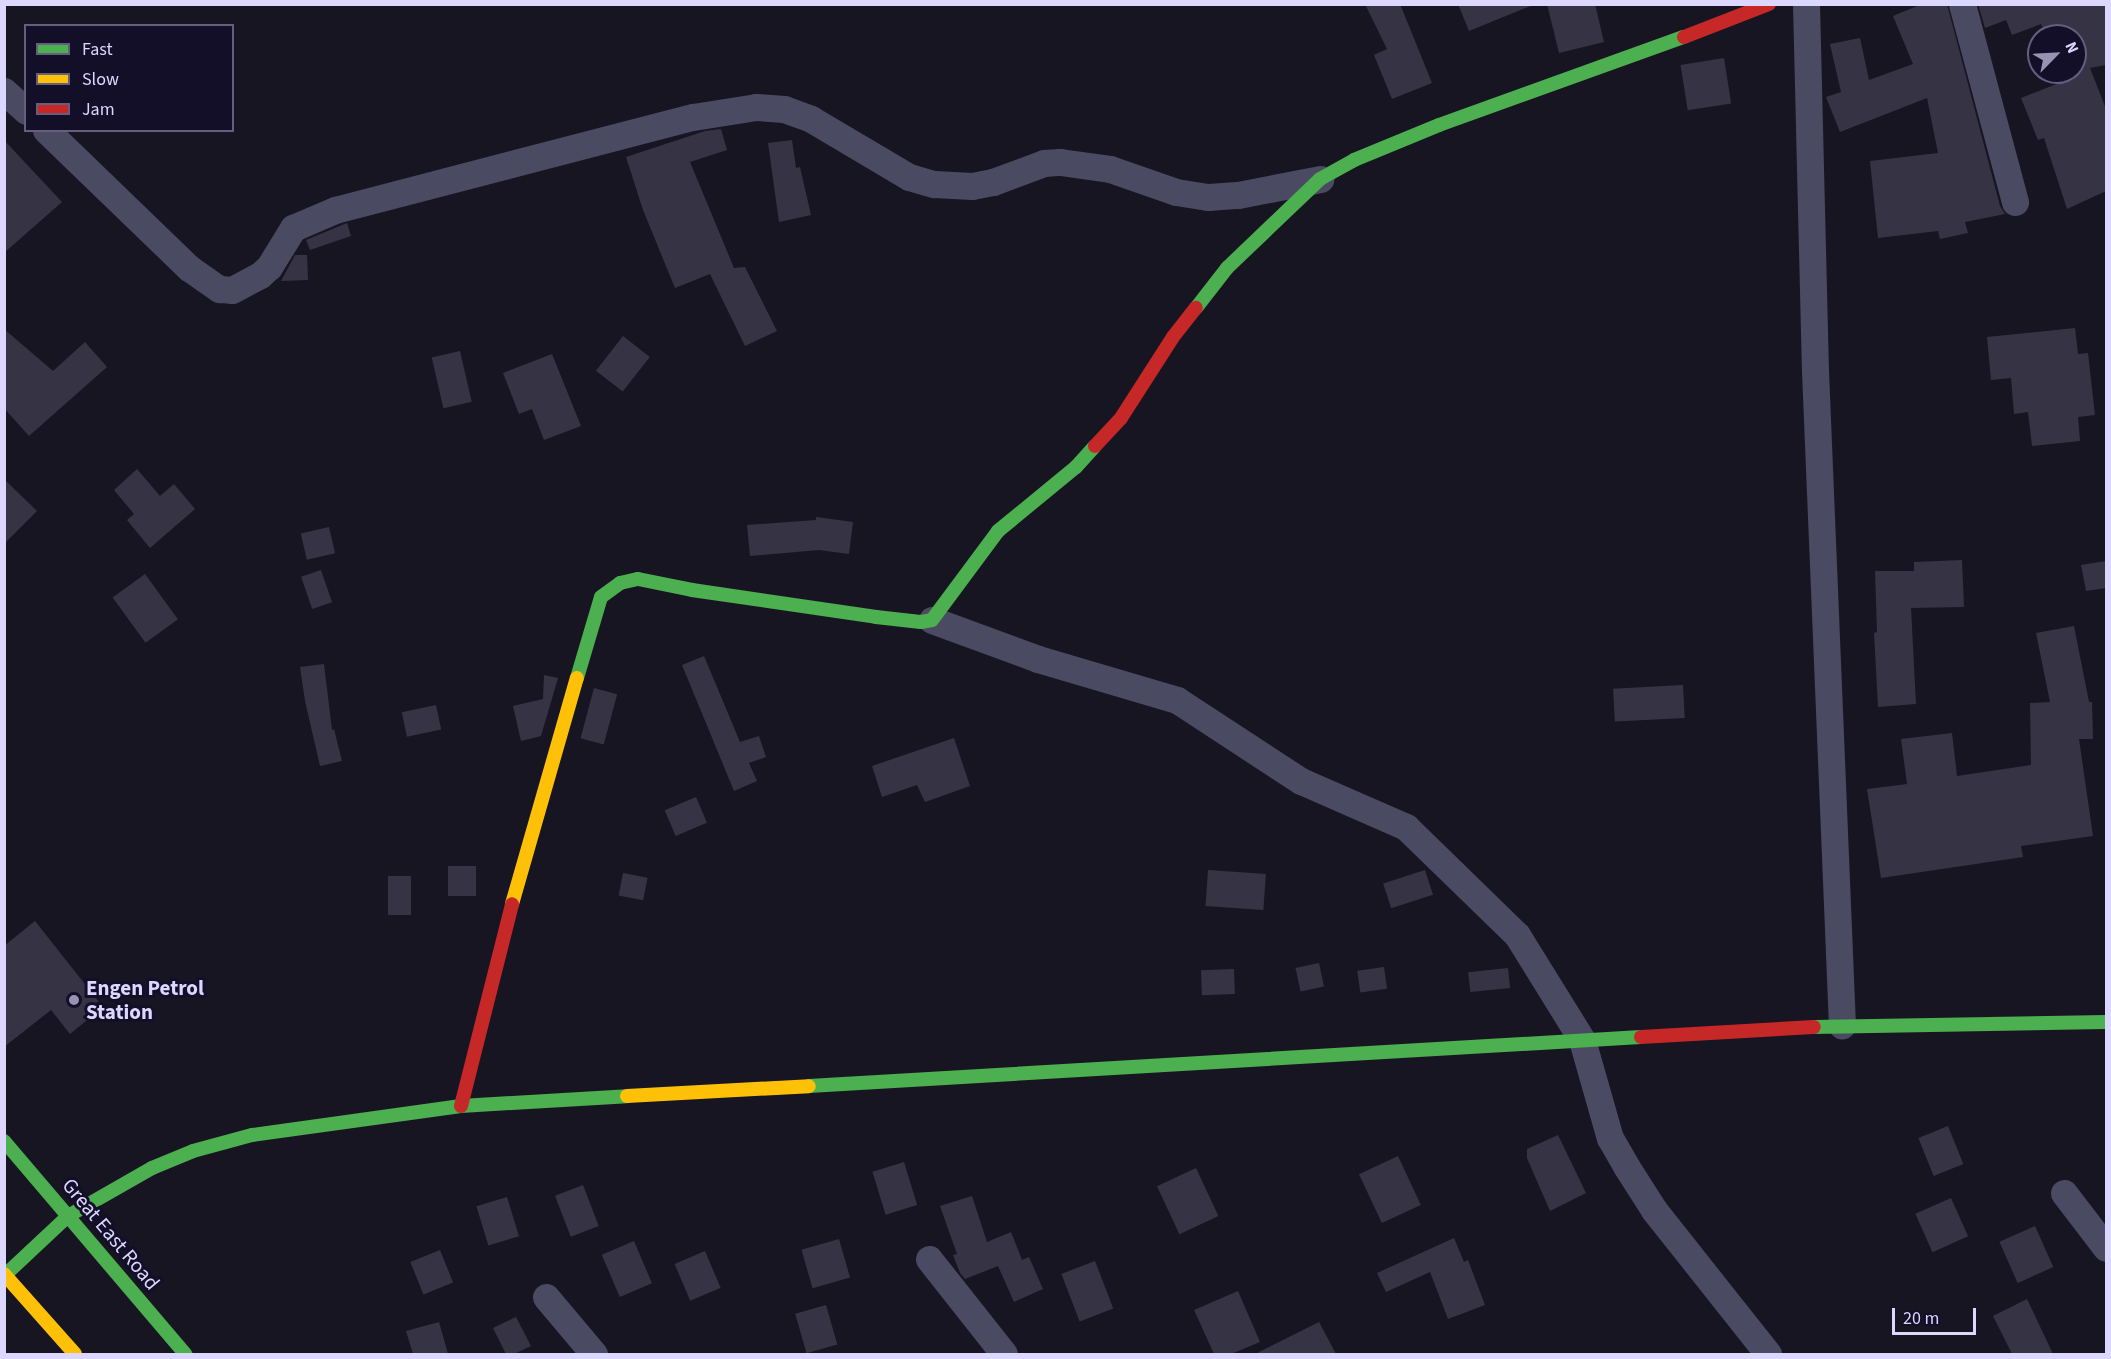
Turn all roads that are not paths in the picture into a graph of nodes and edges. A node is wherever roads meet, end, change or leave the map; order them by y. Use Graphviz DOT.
graph roads {
  1 [pos="1769,4"];
  2 [pos="1806,4"];
  3 [pos="1962,4"];
  4 [pos="4,91"];
  5 [pos="24,109"];
  6 [pos="48,132"];
  7 [pos="1320,179"];
  8 [pos="2015,202"];
  9 [pos="932,620"];
  10 [pos="2106,1022"];
  11 [pos="1842,1025"];
  12 [pos="1582,1040"];
  13 [pos="461,1106"];
  14 [pos="4,1141"];
  15 [pos="2064,1193"];
  16 [pos="68,1216"];
  17 [pos="2106,1248"];
  18 [pos="929,1259"];
  19 [pos="5,1274"];
  20 [pos="546,1297"];
  21 [pos="75,1354"];
  22 [pos="185,1354"];
  23 [pos="594,1354"];
  24 [pos="1004,1354"];
  25 [pos="1768,1354"];
  1 -- 7 [label="street"];
  2 -- 11 [label="street"];
  3 -- 8 [label="street"];
  4 -- 5 [label="street"];
  6 -- 7 [label="street"];
  7 -- 9 [label="street"];
  9 -- 12 [label="street"];
  9 -- 13 [label="street"];
  10 -- 11 [label="street"];
  11 -- 12 [label="street"];
  12 -- 13 [label="street"];
  12 -- 25 [label="street"];
  13 -- 16 [label="street"];
  14 -- 16 [label="street, Great East Road"];
  15 -- 17 [label="street"];
  16 -- 19 [label="street"];
  16 -- 22 [label="street, Great East Road"];
  18 -- 24 [label="street"];
  19 -- 21 [label="street"];
  20 -- 23 [label="street"];
}
